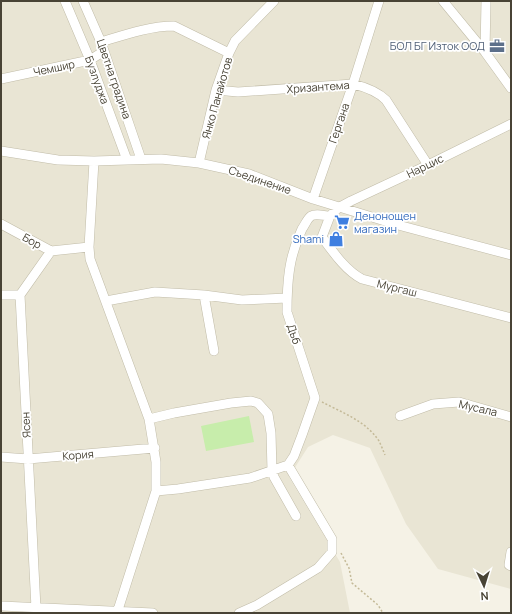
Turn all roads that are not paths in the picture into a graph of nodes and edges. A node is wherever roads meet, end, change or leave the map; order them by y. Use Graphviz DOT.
graph roads {
  1 [pos="65,1"];
  2 [pos="83,1"];
  3 [pos="274,1"];
  4 [pos="379,1"];
  5 [pos="443,1"];
  6 [pos="486,1"];
  7 [pos="103,46"];
  8 [pos="485,52"];
  9 [pos="229,53"];
  10 [pos="90,60"];
  11 [pos="1,79"];
  12 [pos="353,84"];
  13 [pos="511,88"];
  14 [pos="216,90"];
  15 [pos="511,124"];
  16 [pos="1,151"];
  17 [pos="141,159"];
  18 [pos="127,160"];
  19 [pos="94,161"];
  20 [pos="199,163"];
  21 [pos="428,165"];
  22 [pos="313,199"];
  23 [pos="338,208"];
  24 [pos="330,216"];
  25 [pos="1,224"];
  26 [pos="89,247"];
  27 [pos="51,252"];
  28 [pos="511,255"];
  29 [pos="1,295"];
  30 [pos="20,295"];
  31 [pos="204,295"];
  32 [pos="287,298"];
  33 [pos="106,301"];
  34 [pos="511,318"];
  35 [pos="214,351"];
  36 [pos="400,416"];
  37 [pos="511,416"];
  38 [pos="149,419"];
  39 [pos="155,448"];
  40 [pos="1,456"];
  41 [pos="28,459"];
  42 [pos="288,465"];
  43 [pos="272,471"];
  44 [pos="156,491"];
  45 [pos="296,516"];
  46 [pos="511,552"];
  47 [pos="511,566"];
  48 [pos="1,606"];
  49 [pos="36,608"];
  50 [pos="117,612"];
  51 [pos="154,613"];
  52 [pos="239,613"];
  1 -- 10 [label="street, Бузлуджа"];
  2 -- 7 [label="street, Цветна градина"];
  3 -- 9 [label="street, Янко Панайотов"];
  4 -- 12 [label="street, Гергана"];
  5 -- 8 [label="street"];
  6 -- 8 [label="street"];
  7 -- 9 [label="street, Чемшир"];
  7 -- 10 [label="street, Чемшир"];
  7 -- 17 [label="street, Цветна градина"];
  8 -- 13 [label="street"];
  9 -- 14 [label="street, Янко Панайотов"];
  10 -- 11 [label="street, Чемшир"];
  10 -- 18 [label="street, Бузлуджа"];
  12 -- 14 [label="street, Хризантема"];
  12 -- 21 [label="street, Хризантема"];
  12 -- 22 [label="street, Гергана"];
  14 -- 20 [label="street, Янко Панайотов"];
  15 -- 21 [label="street, Нарцис"];
  16 -- 19 [label="street, Съединение"];
  17 -- 18 [label="street, Съединение"];
  17 -- 20 [label="street, Съединение"];
  18 -- 19 [label="street, Съединение"];
  19 -- 26 [label="street"];
  20 -- 22 [label="street, Съединение"];
  21 -- 23 [label="street, Нарцис"];
  22 -- 23 [label="street, Съединение"];
  23 -- 24 [label="street"];
  23 -- 28 [label="street, Съединение"];
  24 -- 32 [label="street, Дъб"];
  24 -- 34 [label="street, Мургаш"];
  25 -- 27 [label="street, Бор"];
  26 -- 27 [label="street, Бор"];
  26 -- 33 [label="street"];
  27 -- 30 [label="street"];
  29 -- 30 [label="street"];
  30 -- 41 [label="street, Ясен"];
  31 -- 32 [label="street"];
  31 -- 33 [label="street"];
  31 -- 35 [label="street"];
  32 -- 42 [label="street, Дъб"];
  33 -- 38 [label="street"];
  36 -- 37 [label="street, Мусала"];
  38 -- 39 [label="street"];
  38 -- 43 [label="street"];
  39 -- 41 [label="street, Кория"];
  39 -- 44 [label="street"];
  40 -- 41 [label="street, Кория"];
  41 -- 49 [label="street, Ясен"];
  42 -- 43 [label="street"];
  42 -- 52 [label="street"];
  43 -- 44 [label="street"];
  43 -- 45 [label="street"];
  44 -- 50 [label="street"];
  46 -- 47 [label="street"];
  48 -- 49 [label="street"];
  49 -- 50 [label="street"];
  50 -- 51 [label="street"];
}
